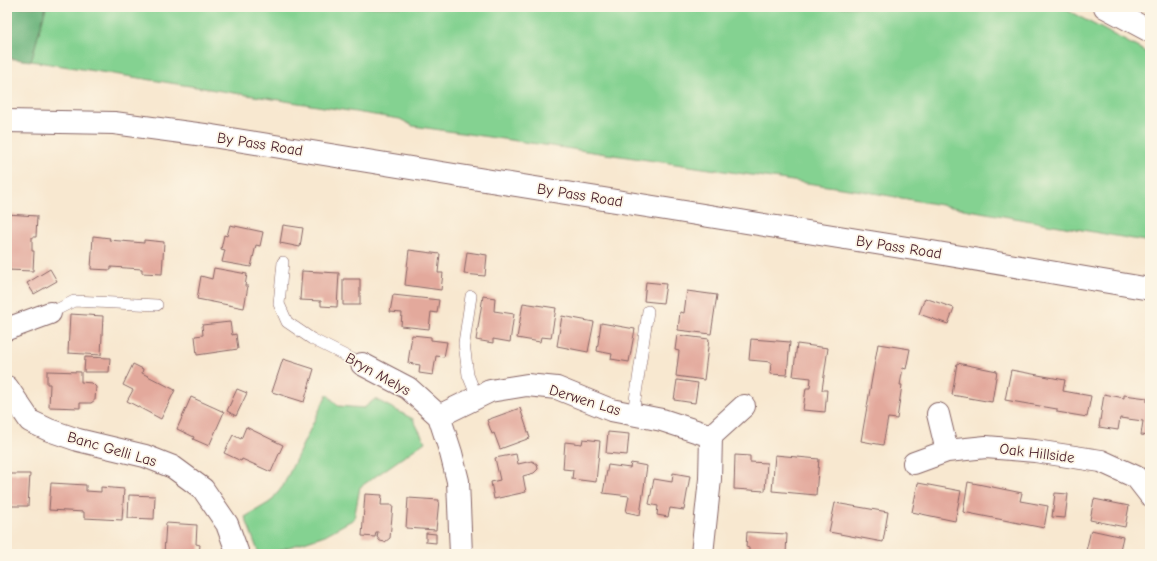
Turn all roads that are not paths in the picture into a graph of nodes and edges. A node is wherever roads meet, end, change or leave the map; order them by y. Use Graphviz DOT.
graph roads {
  1 [pos="1105,7"];
  2 [pos="1150,31"];
  3 [pos="7,121"];
  4 [pos="283,262"];
  5 [pos="1150,289"];
  6 [pos="471,296"];
  7 [pos="157,305"];
  8 [pos="648,311"];
  9 [pos="50,313"];
  10 [pos="7,329"];
  11 [pos="362,364"];
  12 [pos="7,387"];
  13 [pos="477,397"];
  14 [pos="744,406"];
  15 [pos="633,414"];
  16 [pos="938,414"];
  17 [pos="439,416"];
  18 [pos="710,436"];
  19 [pos="947,451"];
  20 [pos="914,463"];
  21 [pos="1150,495"];
  22 [pos="238,554"];
  23 [pos="461,554"];
  24 [pos="702,554"];
  1 -- 2 [label="street"];
  3 -- 5 [label="street, By Pass Road"];
  4 -- 11 [label="lane, Bryn Melys"];
  6 -- 13 [label="lane"];
  7 -- 9 [label="lane"];
  8 -- 15 [label="lane"];
  9 -- 10 [label="street"];
  11 -- 17 [label="street, Bryn Melys"];
  12 -- 22 [label="street, Banc Gelli Las"];
  13 -- 15 [label="street, Derwen Las"];
  13 -- 17 [label="street, Derwen Las"];
  14 -- 18 [label="street"];
  15 -- 18 [label="street, Derwen Las"];
  16 -- 19 [label="street"];
  17 -- 23 [label="street, Bryn Melys"];
  18 -- 24 [label="street"];
  19 -- 20 [label="street, Oak Hillside"];
  19 -- 21 [label="street, Oak Hillside"];
}
